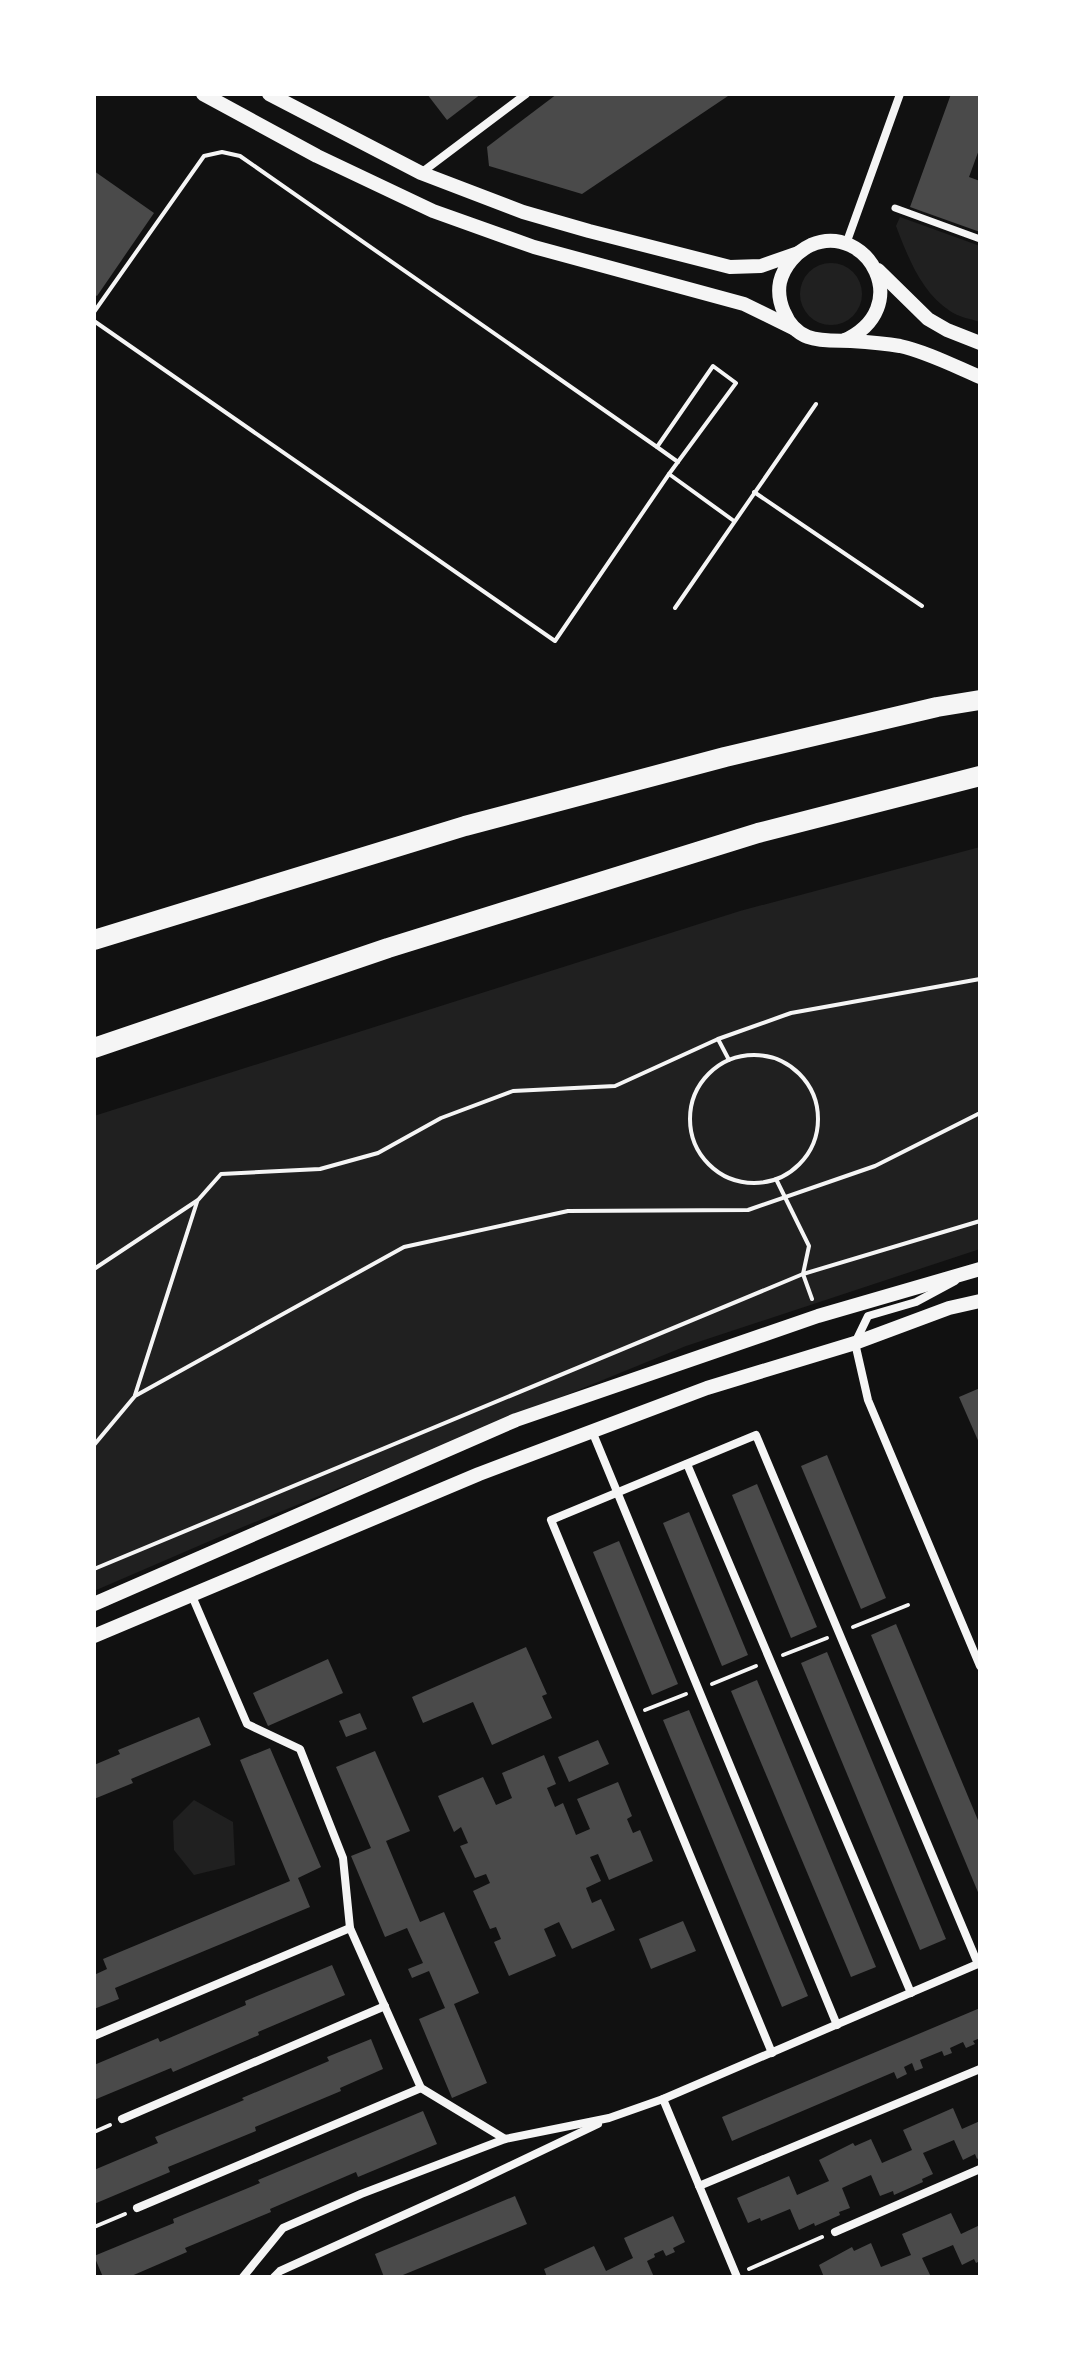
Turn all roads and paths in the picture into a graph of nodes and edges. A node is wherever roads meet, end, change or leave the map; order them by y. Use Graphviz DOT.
graph roads {
  1 [pos="203,94"];
  2 [pos="269,94"];
  3 [pos="526,94"];
  4 [pos="900,94"];
  5 [pos="421,173"];
  6 [pos="895,208"];
  7 [pos="980,239"];
  8 [pos="846,244"];
  9 [pos="798,253"];
  10 [pos="874,267"];
  11 [pos="94,312"];
  12 [pos="94,321"];
  13 [pos="795,329"];
  14 [pos="843,341"];
  15 [pos="980,343"];
  16 [pos="980,377"];
  17 [pos="816,404"];
  18 [pos="657,447"];
  19 [pos="678,462"];
  20 [pos="669,474"];
  21 [pos="754,492"];
  22 [pos="734,521"];
  23 [pos="922,606"];
  24 [pos="675,608"];
  25 [pos="980,700"];
  26 [pos="980,776"];
  27 [pos="94,940"];
  28 [pos="980,979"];
  29 [pos="718,1039"];
  30 [pos="94,1048"];
  31 [pos="729,1060"];
  32 [pos="980,1113"];
  33 [pos="776,1179"];
  34 [pos="784,1196"];
  35 [pos="198,1200"];
  36 [pos="980,1221"];
  37 [pos="94,1269"];
  38 [pos="977,1270"];
  39 [pos="803,1274"];
  40 [pos="980,1301"];
  41 [pos="818,1316"];
  42 [pos="855,1343"];
  43 [pos="135,1396"];
  44 [pos="592,1431"];
  45 [pos="94,1445"];
  46 [pos="687,1464"];
  47 [pos="617,1493"];
  48 [pos="94,1569"];
  49 [pos="192,1596"];
  50 [pos="94,1604"];
  51 [pos="94,1636"];
  52 [pos="980,1666"];
  53 [pos="350,1928"];
  54 [pos="979,1964"];
  55 [pos="911,1993"];
  56 [pos="385,2006"];
  57 [pos="837,2025"];
  58 [pos="94,2036"];
  59 [pos="772,2053"];
  60 [pos="980,2069"];
  61 [pos="421,2088"];
  62 [pos="663,2099"];
  63 [pos="609,2118"];
  64 [pos="122,2119"];
  65 [pos="505,2139"];
  66 [pos="980,2169"];
  67 [pos="699,2186"];
  68 [pos="137,2208"];
  69 [pos="94,2227"];
  70 [pos="835,2232"];
  71 [pos="735,2276"];
  72 [pos="243,2277"];
  73 [pos="274,2277"];
  1 -- 13 [label="street"];
  2 -- 5 [label="street"];
  3 -- 5 [label="street"];
  4 -- 8 [label="street"];
  5 -- 9 [label="street"];
  6 -- 7 [label="street"];
  8 -- 9 [label="street"];
  8 -- 10 [label="street"];
  9 -- 13 [label="street"];
  10 -- 14 [label="street"];
  10 -- 15 [label="street"];
  11 -- 18 [label="path"];
  12 -- 20 [label="path"];
  13 -- 14 [label="street"];
  14 -- 16 [label="street"];
  17 -- 21 [label="path"];
  18 -- 19 [label="path"];
  18 -- 19 [label="path"];
  19 -- 20 [label="path"];
  20 -- 22 [label="path"];
  21 -- 22 [label="path"];
  21 -- 23 [label="path"];
  22 -- 24 [label="path"];
  25 -- 27 [label="highway"];
  26 -- 30 [label="highway"];
  28 -- 29 [label="path"];
  29 -- 31 [label="path"];
  29 -- 35 [label="path"];
  31 -- 33 [label="path"];
  31 -- 33 [label="path"];
  32 -- 34 [label="path"];
  33 -- 34 [label="path"];
  34 -- 39 [label="path"];
  34 -- 43 [label="path"];
  35 -- 37 [label="path"];
  35 -- 43 [label="path"];
  36 -- 39 [label="path"];
  38 -- 41 [label="street"];
  38 -- 42 [label="street"];
  39 -- 41 [label="path"];
  39 -- 48 [label="path"];
  40 -- 42 [label="street"];
  41 -- 50 [label="street"];
  42 -- 44 [label="street"];
  42 -- 52 [label="street"];
  43 -- 45 [label="path"];
  44 -- 47 [label="street"];
  44 -- 49 [label="street"];
  46 -- 47 [label="street"];
  46 -- 54 [label="street"];
  46 -- 55 [label="street"];
  47 -- 57 [label="street"];
  47 -- 59 [label="street"];
  49 -- 51 [label="street"];
  49 -- 53 [label="street"];
  53 -- 56 [label="street"];
  53 -- 58 [label="street"];
  54 -- 55 [label="street"];
  55 -- 57 [label="street"];
  56 -- 61 [label="street"];
  56 -- 64 [label="street"];
  57 -- 59 [label="street"];
  59 -- 62 [label="street"];
  60 -- 67 [label="street"];
  61 -- 65 [label="street"];
  61 -- 68 [label="street"];
  62 -- 63 [label="street"];
  62 -- 67 [label="street"];
  63 -- 65 [label="street"];
  63 -- 73 [label="street"];
  65 -- 72 [label="street"];
  66 -- 70 [label="street"];
  67 -- 71 [label="street"];
  68 -- 69 [label="path"];
  70 -- 71 [label="path"];
}
